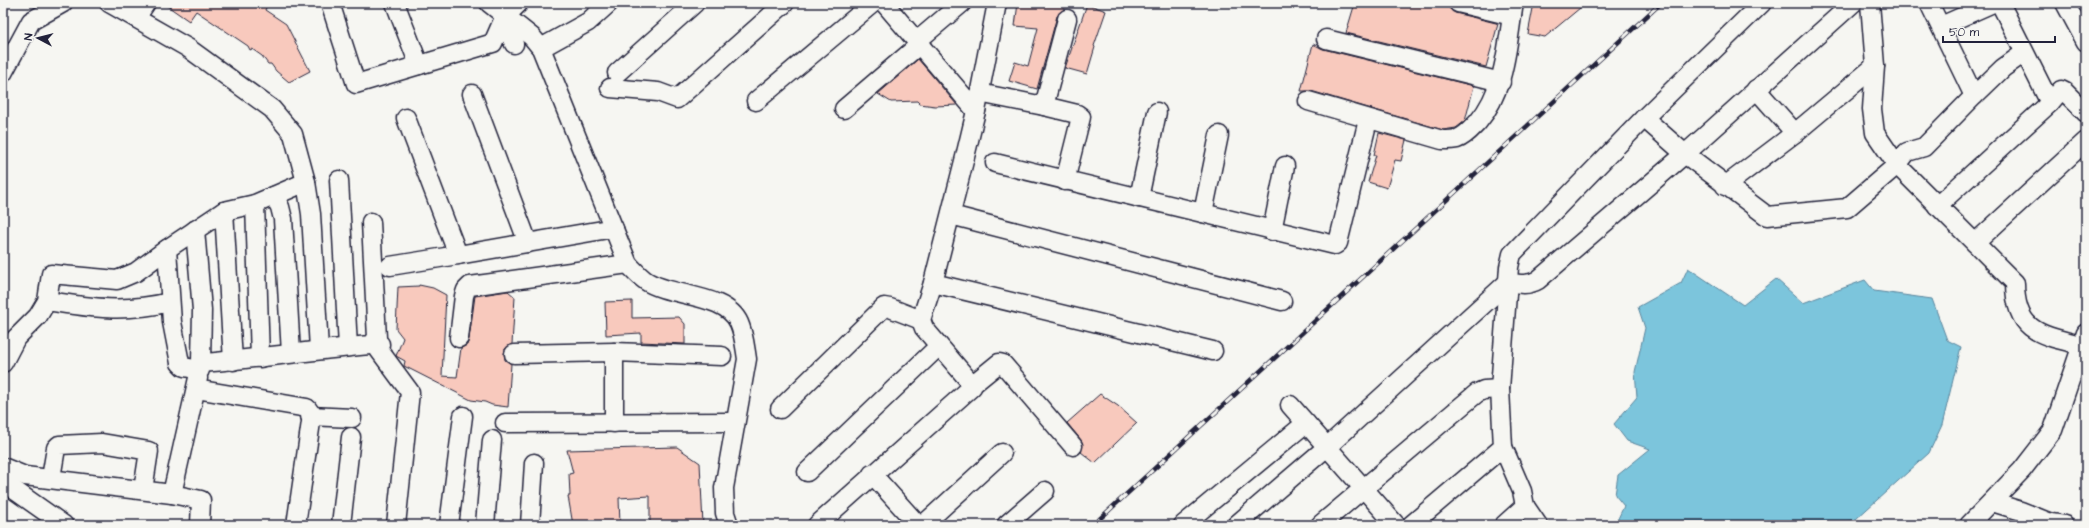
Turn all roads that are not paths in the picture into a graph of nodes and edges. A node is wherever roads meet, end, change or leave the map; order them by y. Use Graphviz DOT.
graph roads {
  1 [pos="63,3"];
  2 [pos="109,3"];
  3 [pos="146,3"];
  4 [pos="330,3"];
  5 [pos="395,3"];
  6 [pos="489,3"];
  7 [pos="519,3"];
  8 [pos="609,3"];
  9 [pos="695,3"];
  10 [pos="785,3"];
  11 [pos="873,3"];
  12 [pos="884,3"];
  13 [pos="962,3"];
  14 [pos="997,3"];
  15 [pos="1458,3"];
  16 [pos="1762,3"];
  17 [pos="1853,3"];
  18 [pos="1870,3"];
  19 [pos="1929,3"];
  20 [pos="1993,3"];
  21 [pos="2000,3"];
  22 [pos="2065,3"];
  23 [pos="1513,9"];
  24 [pos="506,16"];
  25 [pos="136,18"];
  26 [pos="1068,19"];
  27 [pos="1941,26"];
  28 [pos="1326,39"];
  29 [pos="2086,42"];
  30 [pos="918,43"];
  31 [pos="514,44"];
  32 [pos="541,48"];
  33 [pos="2024,54"];
  34 [pos="419,65"];
  35 [pos="1875,66"];
  36 [pos="3,73"];
  37 [pos="1501,82"];
  38 [pos="1756,89"];
  39 [pos="472,94"];
  40 [pos="1974,96"];
  41 [pos="1308,101"];
  42 [pos="756,102"];
  43 [pos="977,102"];
  44 [pos="2050,103"];
  45 [pos="1044,106"];
  46 [pos="844,109"];
  47 [pos="1157,112"];
  48 [pos="2086,113"];
  49 [pos="406,118"];
  50 [pos="1644,118"];
  51 [pos="1368,120"];
  52 [pos="1795,134"];
  53 [pos="1219,136"];
  54 [pos="2086,141"];
  55 [pos="1685,154"];
  56 [pos="995,163"];
  57 [pos="1897,165"];
  58 [pos="1285,166"];
  59 [pos="339,180"];
  60 [pos="1065,181"];
  61 [pos="306,182"];
  62 [pos="1725,186"];
  63 [pos="274,196"];
  64 [pos="1139,198"];
  65 [pos="255,204"];
  66 [pos="1937,206"];
  67 [pos="224,211"];
  68 [pos="1203,213"];
  69 [pos="951,215"];
  70 [pos="371,222"];
  71 [pos="614,228"];
  72 [pos="195,230"];
  73 [pos="1272,230"];
  74 [pos="528,243"];
  75 [pos="1975,243"];
  76 [pos="167,249"];
  77 [pos="458,254"];
  78 [pos="628,264"];
  79 [pos="390,266"];
  80 [pos="1508,282"];
  81 [pos="933,283"];
  82 [pos="1282,300"];
  83 [pos="47,301"];
  84 [pos="170,302"];
  85 [pos="921,320"];
  86 [pos="459,338"];
  87 [pos="2083,339"];
  88 [pos="380,344"];
  89 [pos="939,346"];
  90 [pos="348,347"];
  91 [pos="319,349"];
  92 [pos="1213,351"];
  93 [pos="614,352"];
  94 [pos="290,353"];
  95 [pos="514,354"];
  96 [pos="722,356"];
  97 [pos="260,358"];
  98 [pos="233,361"];
  99 [pos="3,363"];
  100 [pos="201,367"];
  101 [pos="972,385"];
  102 [pos="196,389"];
  103 [pos="1500,389"];
  104 [pos="1290,405"];
  105 [pos="780,409"];
  106 [pos="311,415"];
  107 [pos="463,416"];
  108 [pos="352,418"];
  109 [pos="735,422"];
  110 [pos="505,423"];
  111 [pos="614,423"];
  112 [pos="1306,423"];
  113 [pos="351,437"];
  114 [pos="492,440"];
  115 [pos="1073,446"];
  116 [pos="1327,447"];
  117 [pos="1503,447"];
  118 [pos="1002,453"];
  119 [pos="534,463"];
  120 [pos="3,467"];
  121 [pos="807,472"];
  122 [pos="872,474"];
  123 [pos="51,478"];
  124 [pos="3,482"];
  125 [pos="1363,488"];
  126 [pos="143,490"];
  127 [pos="1045,490"];
  128 [pos="172,494"];
  129 [pos="1992,502"];
  130 [pos="1525,506"];
  131 [pos="64,525"];
  132 [pos="200,525"];
  133 [pos="296,525"];
  134 [pos="341,525"];
  135 [pos="396,525"];
  136 [pos="449,525"];
  137 [pos="485,525"];
  138 [pos="530,525"];
  139 [pos="728,525"];
  140 [pos="817,525"];
  141 [pos="918,525"];
  142 [pos="923,525"];
  143 [pos="1006,525"];
  144 [pos="1183,525"];
  145 [pos="1236,525"];
  146 [pos="1320,525"];
  147 [pos="1396,525"];
  148 [pos="1411,525"];
  149 [pos="1504,525"];
  150 [pos="1538,525"];
  151 [pos="1969,525"];
  152 [pos="2064,525"];
  1 -- 36 [label="street"];
  2 -- 25 [label="street"];
  3 -- 25 [label="street"];
  4 -- 34 [label="street"];
  5 -- 34 [label="street"];
  6 -- 24 [label="street"];
  7 -- 24 [label="street"];
  8 -- 32 [label="street"];
  9 -- 10 [label="street"];
  11 -- 42 [label="street"];
  12 -- 30 [label="street"];
  13 -- 30 [label="street"];
  14 -- 43 [label="street"];
  15 -- 23 [label="street"];
  16 -- 50 [label="street"];
  17 -- 38 [label="street"];
  18 -- 35 [label="street"];
  19 -- 27 [label="street"];
  20 -- 27 [label="street"];
  21 -- 33 [label="street"];
  22 -- 29 [label="street"];
  23 -- 37 [label="street"];
  24 -- 32 [label="street"];
  25 -- 61 [label="street"];
  26 -- 45 [label="street"];
  27 -- 40 [label="street"];
  28 -- 37 [label="street"];
  30 -- 43 [label="street"];
  30 -- 46 [label="street"];
  31 -- 34 [label="street"];
  32 -- 71 [label="street"];
  33 -- 40 [label="street"];
  33 -- 44 [label="street"];
  35 -- 52 [label="street"];
  35 -- 57 [label="street"];
  37 -- 51 [label="street"];
  38 -- 52 [label="street"];
  38 -- 55 [label="street"];
  39 -- 74 [label="street"];
  40 -- 57 [label="street"];
  41 -- 51 [label="street"];
  43 -- 45 [label="street"];
  43 -- 69 [label="street"];
  44 -- 48 [label="street"];
  44 -- 66 [label="street"];
  45 -- 60 [label="street"];
  47 -- 64 [label="street"];
  49 -- 77 [label="street"];
  50 -- 55 [label="street"];
  50 -- 80 [label="street"];
  51 -- 73 [label="street"];
  52 -- 62 [label="street"];
  53 -- 68 [label="street"];
  54 -- 75 [label="street"];
  55 -- 62 [label="street"];
  55 -- 80 [label="street"];
  56 -- 60 [label="street"];
  57 -- 62 [label="street"];
  57 -- 66 [label="street"];
  58 -- 73 [label="street"];
  59 -- 90 [label="street"];
  60 -- 64 [label="street"];
  61 -- 63 [label="street"];
  61 -- 91 [label="street"];
  63 -- 65 [label="street"];
  63 -- 94 [label="street"];
  64 -- 68 [label="street"];
  65 -- 67 [label="street"];
  65 -- 97 [label="street"];
  66 -- 75 [label="street"];
  67 -- 72 [label="street"];
  67 -- 98 [label="street"];
  68 -- 73 [label="street"];
  69 -- 81 [label="street"];
  69 -- 82 [label="street"];
  70 -- 90 [label="street"];
  71 -- 74 [label="street"];
  71 -- 78 [label="street"];
  72 -- 76 [label="street"];
  72 -- 100 [label="street"];
  74 -- 77 [label="street"];
  75 -- 87 [label="street"];
  76 -- 83 [label="street"];
  76 -- 84 [label="street"];
  77 -- 79 [label="street"];
  78 -- 86 [label="street"];
  78 -- 109 [label="street"];
  80 -- 103 [label="street"];
  80 -- 116 [label="street"];
  81 -- 85 [label="street"];
  81 -- 92 [label="street"];
  83 -- 84 [label="street"];
  83 -- 99 [label="street"];
  84 -- 100 [label="street"];
  85 -- 89 [label="street"];
  85 -- 105 [label="street"];
  87 -- 129 [label="street"];
  88 -- 135 [label="street"];
  89 -- 101 [label="street"];
  89 -- 121 [label="street"];
  90 -- 91 [label="street"];
  91 -- 94 [label="street"];
  93 -- 95 [label="street"];
  93 -- 96 [label="street"];
  93 -- 111 [label="street"];
  94 -- 97 [label="street"];
  97 -- 98 [label="street"];
  98 -- 100 [label="street"];
  100 -- 102 [label="street"];
  101 -- 115 [label="street"];
  101 -- 122 [label="street"];
  102 -- 106 [label="street"];
  102 -- 128 [label="street"];
  103 -- 117 [label="street"];
  103 -- 125 [label="street"];
  104 -- 112 [label="street"];
  106 -- 108 [label="street"];
  106 -- 133 [label="street"];
  107 -- 136 [label="street"];
  109 -- 111 [label="street"];
  109 -- 139 [label="street"];
  110 -- 111 [label="street"];
  112 -- 116 [label="street"];
  112 -- 144 [label="street"];
  113 -- 134 [label="street"];
  114 -- 137 [label="street"];
  116 -- 125 [label="street"];
  116 -- 145 [label="street"];
  117 -- 130 [label="street"];
  117 -- 148 [label="street"];
  118 -- 142 [label="street"];
  119 -- 138 [label="street"];
  120 -- 123 [label="street"];
  122 -- 140 [label="street"];
  122 -- 141 [label="street"];
  123 -- 126 [label="street"];
  123 -- 126 [label="street"];
  124 -- 131 [label="street"];
  125 -- 146 [label="street"];
  125 -- 147 [label="street"];
  126 -- 128 [label="street"];
  127 -- 143 [label="street"];
  128 -- 132 [label="street"];
  129 -- 151 [label="street"];
  129 -- 152 [label="street"];
  130 -- 149 [label="street"];
  130 -- 150 [label="street"];
}
